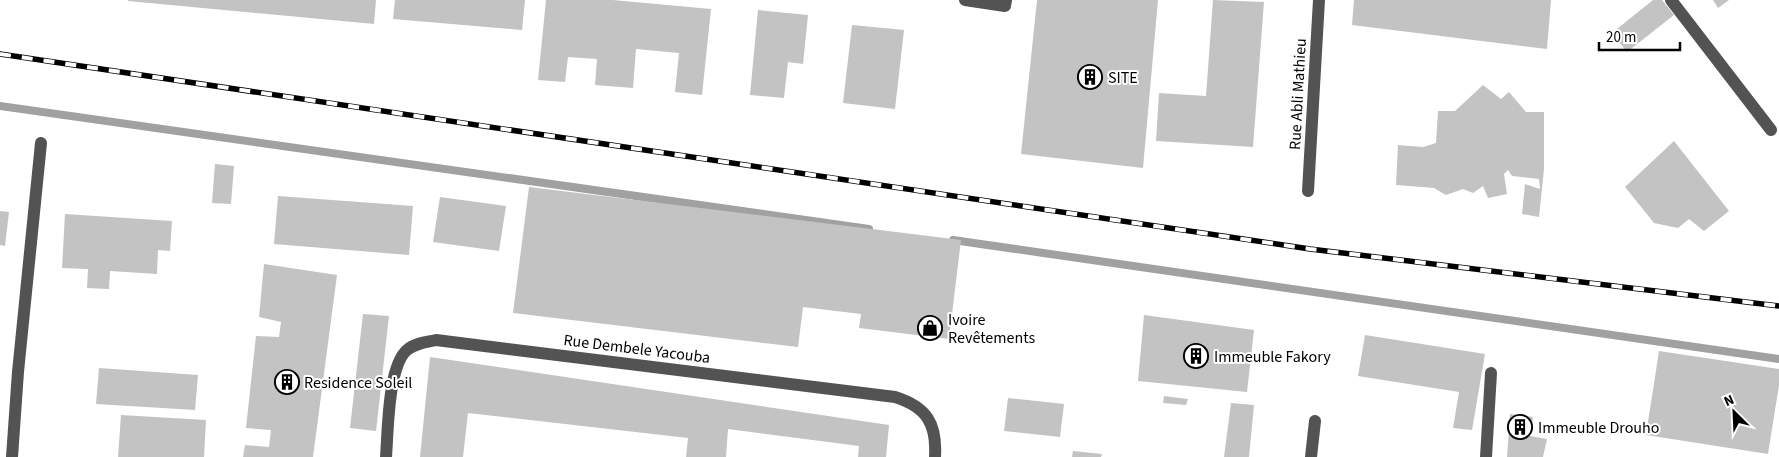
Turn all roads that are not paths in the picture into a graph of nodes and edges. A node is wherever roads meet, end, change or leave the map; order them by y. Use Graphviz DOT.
graph roads {
  1 [pos="965,0"];
  2 [pos="1006,0"];
  3 [pos="1319,0"];
  4 [pos="1672,0"];
  5 [pos="1771,130"];
  6 [pos="41,144"];
  7 [pos="1308,191"];
  8 [pos="1491,373"];
  9 [pos="1315,421"];
  10 [pos="12,457"];
  11 [pos="386,457"];
  12 [pos="935,457"];
  13 [pos="1311,457"];
  14 [pos="1486,457"];
  1 -- 2 [label="street"];
  3 -- 7 [label="street, Rue Abli Mathieu"];
  4 -- 5 [label="street"];
  6 -- 10 [label="street"];
  8 -- 14 [label="street"];
  9 -- 13 [label="street"];
  11 -- 12 [label="street, Rue Dembele Yacouba"];
}
